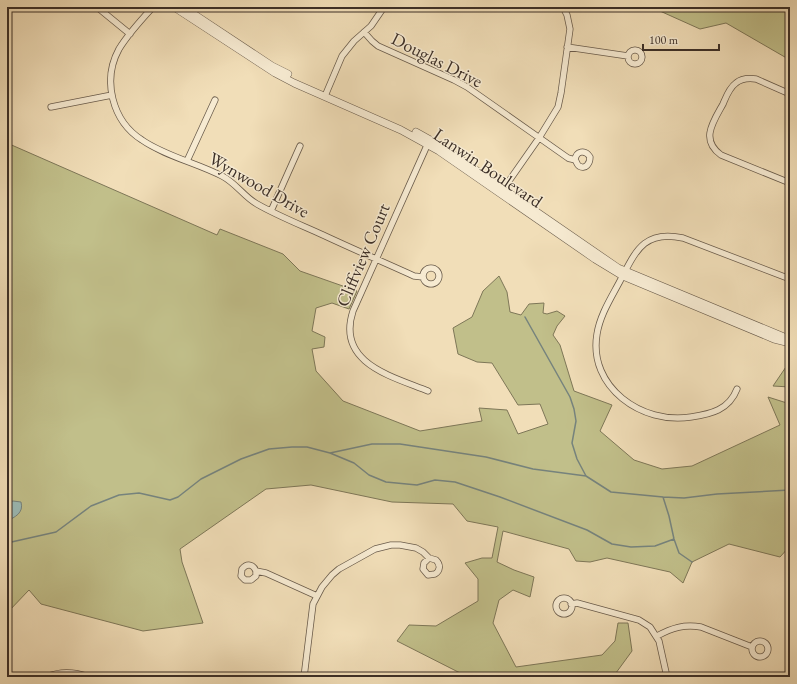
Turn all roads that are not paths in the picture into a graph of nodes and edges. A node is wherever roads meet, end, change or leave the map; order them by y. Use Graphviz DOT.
graph roads {
  1 [pos="97,7"];
  2 [pos="153,7"];
  3 [pos="174,7"];
  4 [pos="183,7"];
  5 [pos="384,7"];
  6 [pos="563,7"];
  7 [pos="364,32"];
  8 [pos="130,34"];
  9 [pos="567,47"];
  10 [pos="628,56"];
  11 [pos="326,94"];
  12 [pos="790,94"];
  13 [pos="112,95"];
  14 [pos="215,100"];
  15 [pos="51,107"];
  16 [pos="539,138"];
  17 [pos="429,142"];
  18 [pos="300,146"];
  19 [pos="575,160"];
  20 [pos="188,161"];
  21 [pos="790,183"];
  22 [pos="502,191"];
  23 [pos="271,212"];
  24 [pos="376,259"];
  25 [pos="624,274"];
  26 [pos="423,277"];
  27 [pos="790,279"];
  28 [pos="790,339"];
  29 [pos="790,344"];
  30 [pos="737,389"];
  31 [pos="428,391"];
  32 [pos="429,558"];
  33 [pos="256,571"];
  34 [pos="317,596"];
  35 [pos="571,604"];
  36 [pos="657,636"];
  37 [pos="752,646"];
  38 [pos="47,677"];
  39 [pos="89,677"];
  40 [pos="234,677"];
  41 [pos="262,677"];
  42 [pos="304,677"];
  43 [pos="667,677"];
  1 -- 8 [label="street"];
  2 -- 8 [label="street, Wynwood Drive"];
  3 -- 11 [label="street, Lanwin Boulevard"];
  4 -- 11 [label="street, Lanwin Boulevard"];
  5 -- 7 [label="street"];
  6 -- 9 [label="street"];
  7 -- 11 [label="street"];
  7 -- 16 [label="street, Douglas Drive"];
  8 -- 13 [label="street, Wynwood Drive"];
  9 -- 10 [label="street"];
  9 -- 16 [label="street"];
  11 -- 17 [label="street, Lanwin Boulevard"];
  12 -- 21 [label="street"];
  13 -- 15 [label="street"];
  13 -- 20 [label="street, Wynwood Drive"];
  14 -- 20 [label="street"];
  16 -- 19 [label="street, Douglas Drive"];
  16 -- 22 [label="street"];
  17 -- 22 [label="street, Lanwin Boulevard"];
  17 -- 24 [label="street, Cliffview Court"];
  18 -- 23 [label="street"];
  20 -- 23 [label="street, Wynwood Drive"];
  22 -- 25 [label="street, Lanwin Boulevard"];
  23 -- 24 [label="street, Wynwood Drive"];
  24 -- 26 [label="street, Wynwood Drive"];
  24 -- 31 [label="street, Cliffview Court"];
  25 -- 27 [label="street"];
  25 -- 28 [label="street, Lanwin Boulevard"];
  25 -- 29 [label="street, Lanwin Boulevard"];
  25 -- 30 [label="street"];
  32 -- 34 [label="street"];
  33 -- 34 [label="street"];
  34 -- 42 [label="street"];
  35 -- 36 [label="street"];
  36 -- 37 [label="street"];
  36 -- 43 [label="street"];
  38 -- 39 [label="street"];
  40 -- 41 [label="street"];
}
